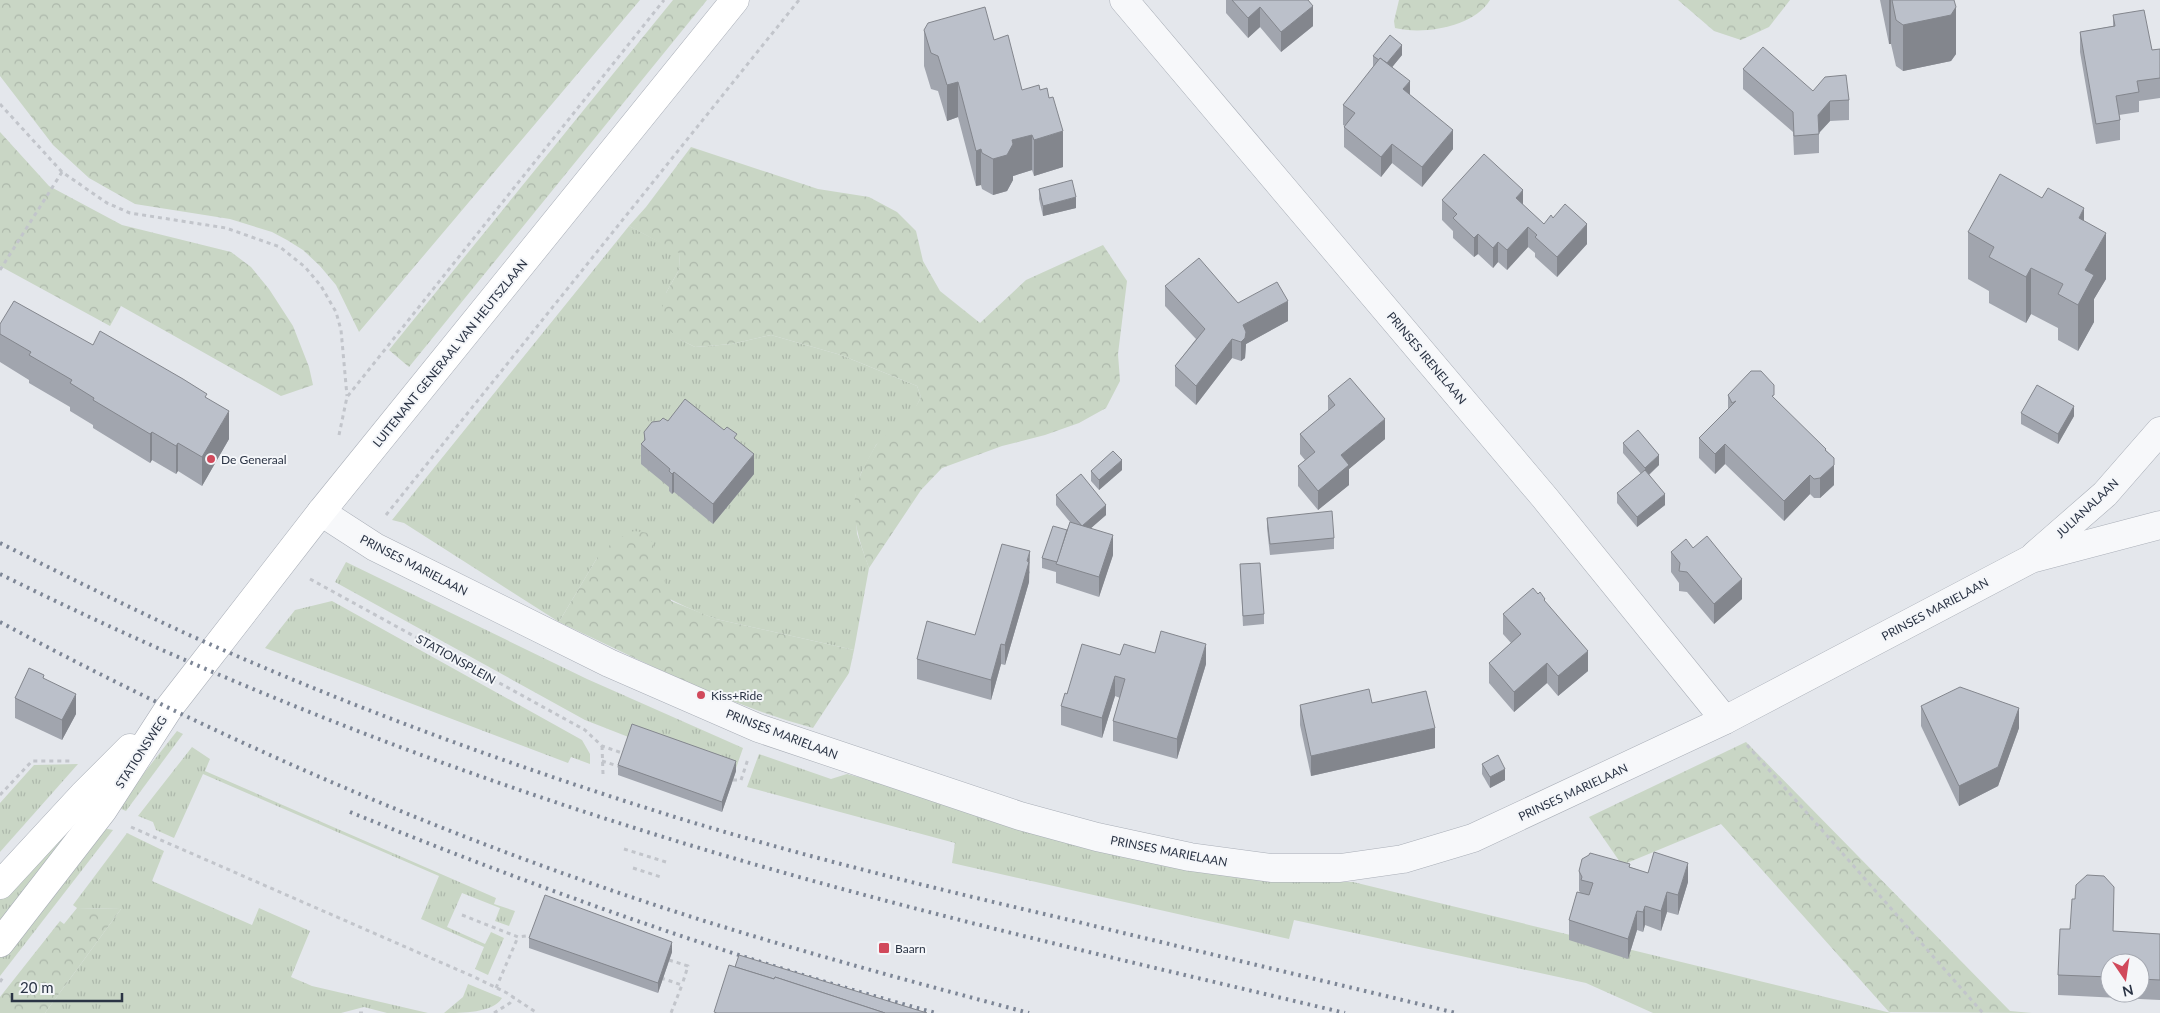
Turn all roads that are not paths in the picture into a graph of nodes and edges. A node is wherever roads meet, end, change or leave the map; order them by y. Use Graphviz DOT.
graph roads {
  1 [pos="735,0"];
  2 [pos="1124,0"];
  3 [pos="2160,431"];
  4 [pos="321,512"];
  5 [pos="2160,525"];
  6 [pos="2031,559"];
  7 [pos="169,708"];
  8 [pos="1725,720"];
  9 [pos="0,885"];
  10 [pos="0,943"];
  1 -- 4 [label="main road, LUITENANT GENERAAL VAN HEUTSZLAAN"];
  2 -- 8 [label="street, PRINSES IRENELAAN"];
  3 -- 6 [label="street, JULIANALAAN"];
  4 -- 7 [label="main road, LUITENANT GENERAAL VAN HEUTSZLAAN"];
  4 -- 8 [label="street, PRINSES MARIELAAN"];
  5 -- 6 [label="street, PRINSES MARIELAAN"];
  6 -- 8 [label="street, PRINSES MARIELAAN"];
  7 -- 9 [label="main road, STATIONSWEG"];
  7 -- 10 [label="main road, STATIONSWEG"];
}
